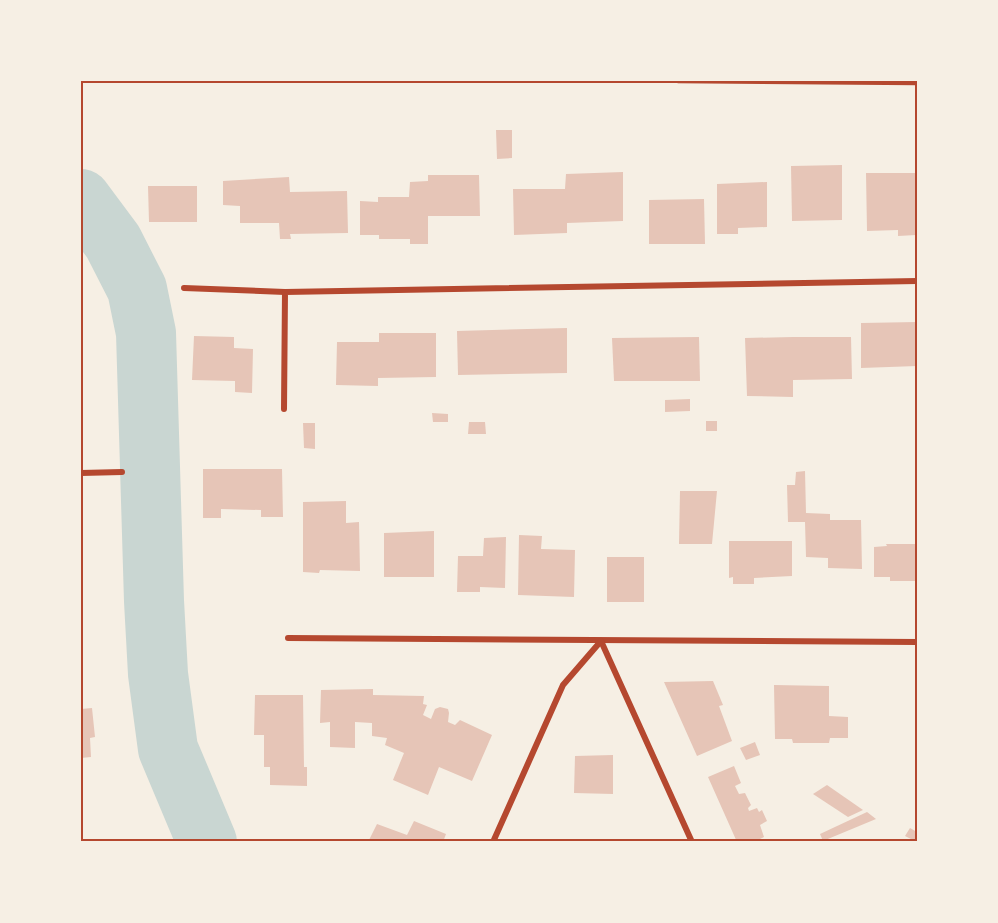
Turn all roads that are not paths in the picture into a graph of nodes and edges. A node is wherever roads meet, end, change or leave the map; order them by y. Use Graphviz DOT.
graph roads {
  1 [pos="678,81"];
  2 [pos="917,83"];
  3 [pos="917,281"];
  4 [pos="184,288"];
  5 [pos="285,292"];
  6 [pos="284,409"];
  7 [pos="122,472"];
  8 [pos="81,473"];
  9 [pos="288,638"];
  10 [pos="601,641"];
  11 [pos="917,642"];
  12 [pos="493,842"];
  13 [pos="692,842"];
  1 -- 2 [label="lane"];
  3 -- 5 [label="street"];
  4 -- 5 [label="street"];
  5 -- 6 [label="street"];
  7 -- 8 [label="street"];
  9 -- 10 [label="street"];
  10 -- 11 [label="street"];
  10 -- 12 [label="street"];
  10 -- 13 [label="street"];
}
